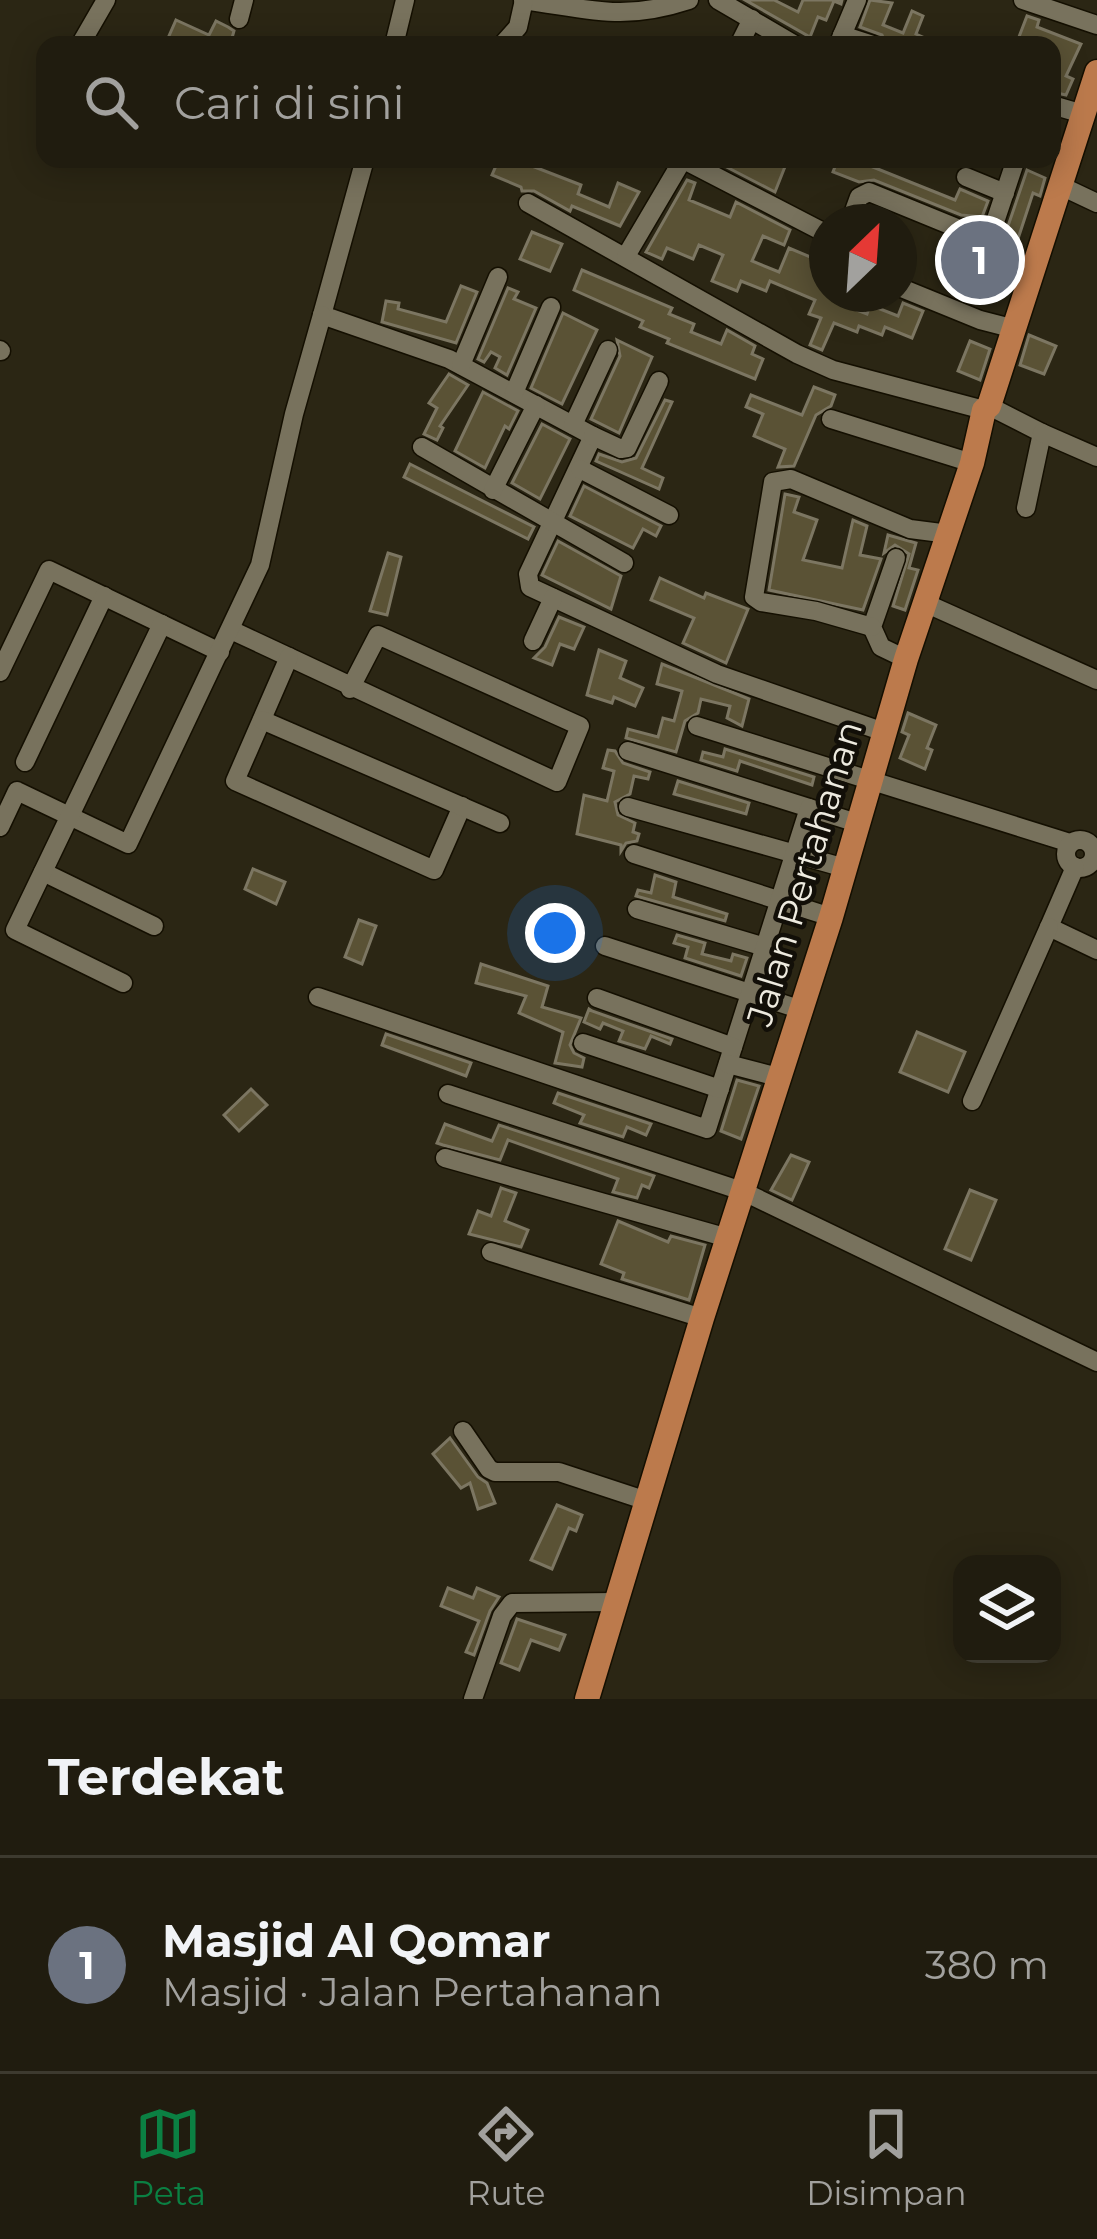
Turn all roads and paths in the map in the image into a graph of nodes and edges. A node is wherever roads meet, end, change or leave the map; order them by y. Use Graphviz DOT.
graph roads {
  1 [pos="106,0"];
  2 [pos="405,0"];
  3 [pos="524,0"];
  4 [pos="688,0"];
  5 [pos="718,0"];
  6 [pos="857,0"];
  7 [pos="1023,0"];
  8 [pos="752,19"];
  9 [pos="1097,25"];
  10 [pos="85,36"];
  11 [pos="396,36"];
  12 [pos="510,36"];
  13 [pos="744,36"];
  14 [pos="780,36"];
  15 [pos="842,36"];
  16 [pos="1097,72"];
  17 [pos="1061,108"];
  18 [pos="1083,114"];
  19 [pos="1061,155"];
  20 [pos="362,168"];
  21 [pos="677,168"];
  22 [pos="698,168"];
  23 [pos="1013,168"];
  24 [pos="1060,168"];
  25 [pos="967,177"];
  26 [pos="1061,185"];
  27 [pos="1005,193"];
  28 [pos="528,203"];
  29 [pos="1097,203"];
  30 [pos="856,204"];
  31 [pos="897,204"];
  32 [pos="917,212"];
  33 [pos="809,225"];
  34 [pos="626,256"];
  35 [pos="498,278"];
  36 [pos="917,294"];
  37 [pos="550,307"];
  38 [pos="322,315"];
  39 [pos="1015,328"];
  40 [pos="608,350"];
  41 [pos="460,365"];
  42 [pos="659,381"];
  43 [pos="514,393"];
  44 [pos="536,405"];
  45 [pos="987,408"];
  46 [pos="831,419"];
  47 [pos="573,425"];
  48 [pos="1042,433"];
  49 [pos="593,436"];
  50 [pos="422,447"];
  51 [pos="1097,457"];
  52 [pos="972,463"];
  53 [pos="580,469"];
  54 [pos="494,490"];
  55 [pos="1026,508"];
  56 [pos="669,515"];
  57 [pos="555,521"];
  58 [pos="949,534"];
  59 [pos="896,558"];
  60 [pos="624,563"];
  61 [pos="104,596"];
  62 [pos="554,598"];
  63 [pos="925,603"];
  64 [pos="162,624"];
  65 [pos="872,627"];
  66 [pos="231,630"];
  67 [pos="532,641"];
  68 [pos="220,652"];
  69 [pos="289,657"];
  70 [pos="906,659"];
  71 [pos="0,672"];
  72 [pos="1097,680"];
  73 [pos="350,688"];
  74 [pos="262,720"];
  75 [pos="698,726"];
  76 [pos="884,731"];
  77 [pos="628,751"];
  78 [pos="25,763"];
  79 [pos="871,780"];
  80 [pos="462,806"];
  81 [pos="628,807"];
  82 [pos="809,808"];
  83 [pos="70,816"];
  84 [pos="500,823"];
  85 [pos="0,824"];
  86 [pos="857,824"];
  87 [pos="795,852"];
  88 [pos="634,854"];
  89 [pos="845,868"];
  90 [pos="43,872"];
  91 [pos="781,899"];
  92 [pos="637,909"];
  93 [pos="831,917"];
  94 [pos="154,926"];
  95 [pos="1049,927"];
  96 [pos="605,946"];
  97 [pos="765,947"];
  98 [pos="1097,950"];
  99 [pos="123,983"];
  100 [pos="751,993"];
  101 [pos="318,997"];
  102 [pos="597,998"];
  103 [pos="802,1010"];
  104 [pos="583,1043"];
  105 [pos="730,1056"];
  106 [pos="778,1077"];
  107 [pos="720,1089"];
  108 [pos="448,1094"];
  109 [pos="972,1101"];
  110 [pos="445,1158"];
  111 [pos="742,1191"];
  112 [pos="728,1238"];
  113 [pos="491,1252"];
  114 [pos="702,1318"];
  115 [pos="1097,1362"];
  116 [pos="463,1431"];
  117 [pos="647,1501"];
  118 [pos="617,1602"];
  119 [pos="473,1699"];
  120 [pos="587,1699"];
  1 -- 10 [label="street"];
  2 -- 11 [label="street"];
  3 -- 4 [label="street"];
  3 -- 12 [label="street"];
  5 -- 8 [label="street"];
  6 -- 15 [label="street"];
  7 -- 9 [label="street"];
  8 -- 13 [label="street"];
  8 -- 14 [label="street"];
  16 -- 18 [label="main road, Jalan Pertahanan"];
  17 -- 18 [label="street"];
  18 -- 19 [label="main road, Jalan Pertahanan"];
  20 -- 38 [label="street"];
  21 -- 34 [label="street"];
  22 -- 33 [label="street"];
  23 -- 27 [label="street"];
  24 -- 26 [label="main road, Jalan Pertahanan"];
  25 -- 27 [label="street"];
  26 -- 29 [label="street"];
  26 -- 39 [label="main road, Jalan Pertahanan"];
  27 -- 32 [label="street"];
  28 -- 34 [label="street"];
  30 -- 31 [label="street"];
  34 -- 45 [label="street"];
  35 -- 41 [label="street"];
  36 -- 39 [label="street"];
  37 -- 43 [label="street"];
  38 -- 41 [label="street"];
  38 -- 66 [label="street"];
  39 -- 45 [label="main road, Jalan Pertahanan"];
  40 -- 47 [label="street"];
  41 -- 43 [label="street"];
  42 -- 49 [label="street"];
  43 -- 44 [label="street"];
  44 -- 47 [label="street"];
  44 -- 54 [label="street"];
  45 -- 48 [label="street"];
  45 -- 52 [label="main road, Jalan Pertahanan"];
  46 -- 52 [label="street"];
  47 -- 49 [label="street"];
  48 -- 51 [label="street"];
  48 -- 55 [label="street"];
  49 -- 53 [label="street"];
  50 -- 54 [label="street"];
  52 -- 58 [label="main road, Jalan Pertahanan"];
  53 -- 56 [label="street"];
  53 -- 57 [label="street"];
  54 -- 57 [label="street"];
  57 -- 60 [label="street"];
  57 -- 62 [label="street"];
  58 -- 63 [label="main road, Jalan Pertahanan"];
  58 -- 65 [label="street"];
  59 -- 65 [label="street"];
  61 -- 64 [label="street"];
  61 -- 71 [label="street"];
  61 -- 78 [label="street"];
  62 -- 67 [label="street"];
  62 -- 76 [label="street"];
  63 -- 70 [label="main road, Jalan Pertahanan"];
  63 -- 72 [label="street"];
  64 -- 68 [label="street"];
  64 -- 83 [label="street"];
  65 -- 70 [label="street"];
  66 -- 68 [label="street"];
  66 -- 69 [label="street"];
  68 -- 83 [label="street"];
  69 -- 73 [label="street"];
  69 -- 74 [label="street"];
  70 -- 76 [label="main road, Jalan Pertahanan"];
  73 -- 73 [label="street"];
  74 -- 80 [label="street"];
  74 -- 80 [label="street"];
  75 -- 79 [label="street"];
  76 -- 79 [label="main road, Jalan Pertahanan"];
  77 -- 82 [label="street"];
  79 -- 86 [label="main road, Jalan Pertahanan"];
  79 -- 95 [label="street"];
  80 -- 84 [label="street"];
  81 -- 87 [label="street"];
  82 -- 86 [label="street"];
  82 -- 87 [label="street"];
  83 -- 85 [label="street"];
  83 -- 90 [label="street"];
  86 -- 89 [label="main road, Jalan Pertahanan"];
  87 -- 89 [label="street"];
  87 -- 91 [label="street"];
  88 -- 91 [label="street"];
  89 -- 93 [label="main road, Jalan Pertahanan"];
  90 -- 94 [label="street"];
  90 -- 99 [label="street"];
  91 -- 93 [label="street"];
  91 -- 97 [label="street"];
  92 -- 97 [label="street"];
  93 -- 103 [label="main road, Jalan Pertahanan"];
  95 -- 98 [label="street"];
  95 -- 109 [label="street"];
  96 -- 100 [label="street"];
  97 -- 100 [label="street"];
  100 -- 103 [label="street"];
  100 -- 105 [label="street"];
  101 -- 107 [label="street"];
  102 -- 105 [label="street"];
  103 -- 106 [label="main road, Jalan Pertahanan"];
  104 -- 107 [label="street"];
  105 -- 106 [label="street"];
  105 -- 107 [label="street"];
  106 -- 111 [label="main road, Jalan Pertahanan"];
  108 -- 111 [label="street"];
  110 -- 112 [label="street"];
  111 -- 112 [label="main road, Jalan Pertahanan"];
  111 -- 115 [label="street"];
  112 -- 114 [label="main road, Jalan Pertahanan"];
  113 -- 114 [label="street"];
  114 -- 117 [label="main road, Jalan Pertahanan"];
  116 -- 117 [label="street"];
  117 -- 118 [label="main road, Jalan Pertahanan"];
  118 -- 119 [label="street"];
  118 -- 120 [label="main road, Jalan Pertahanan"];
}
